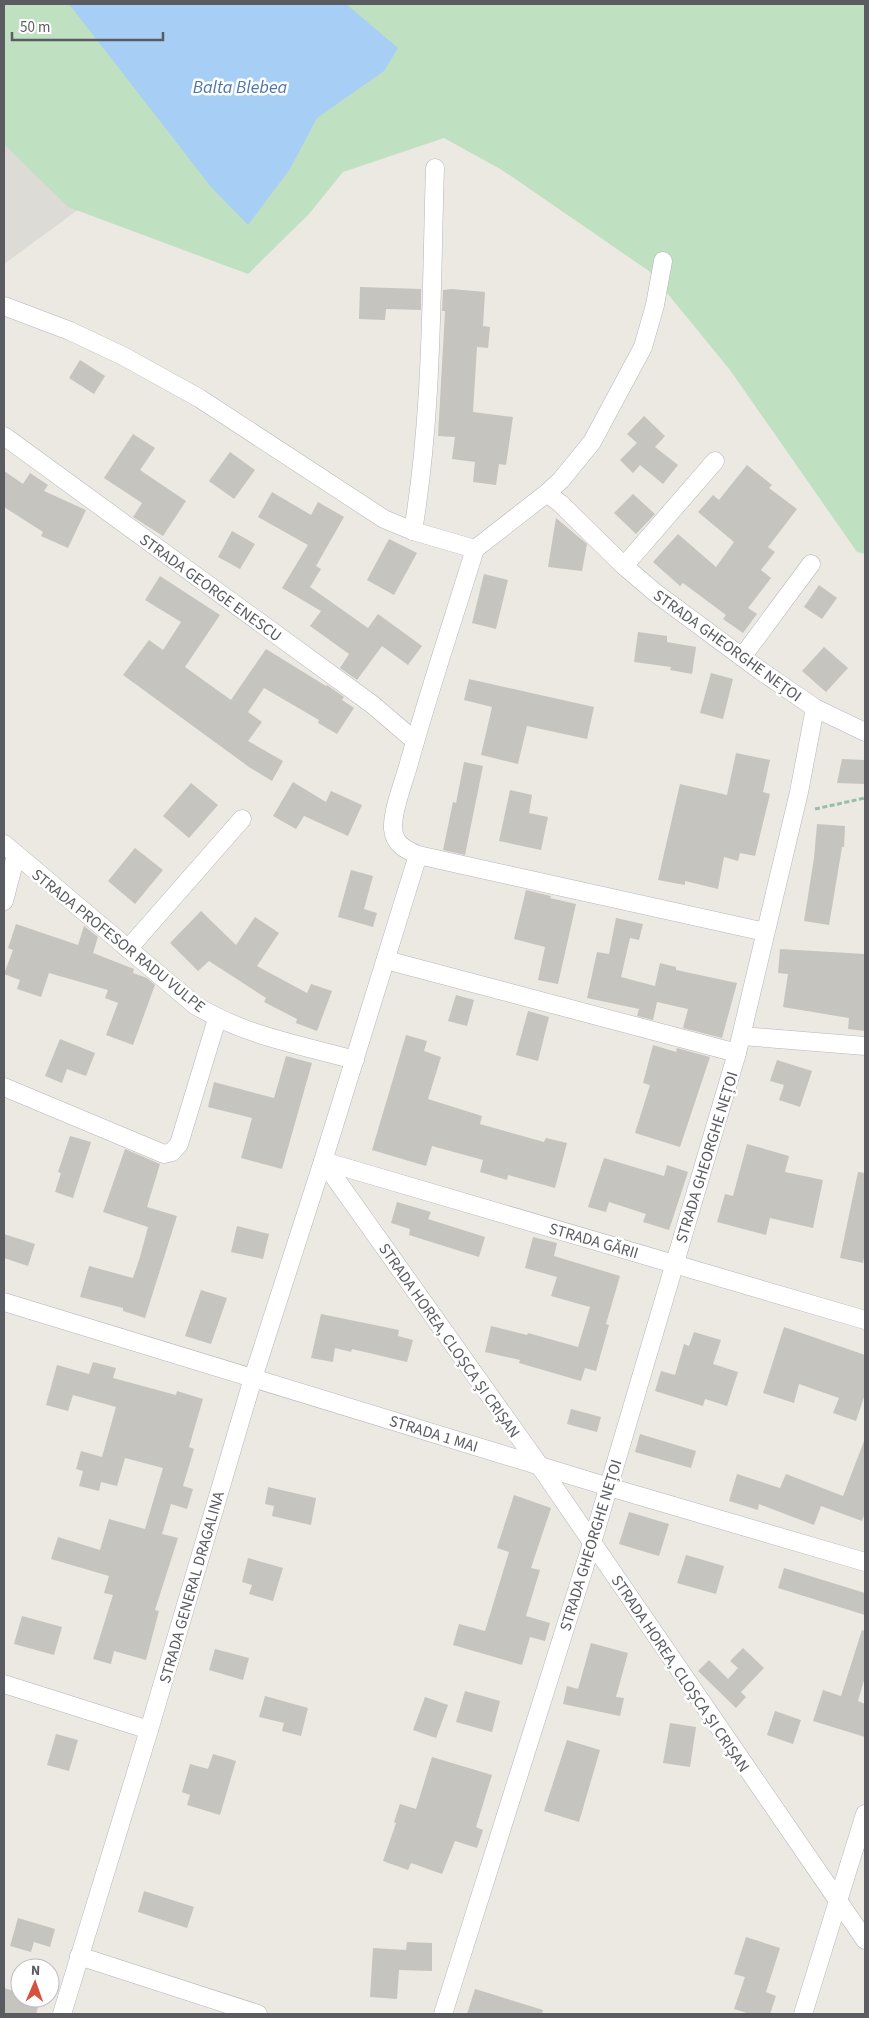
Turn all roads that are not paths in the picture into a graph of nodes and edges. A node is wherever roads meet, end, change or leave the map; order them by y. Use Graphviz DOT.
graph roads {
  1 [pos="435,168"];
  2 [pos="663,261"];
  3 [pos="4,306"];
  4 [pos="4,436"];
  5 [pos="715,461"];
  6 [pos="547,493"];
  7 [pos="412,531"];
  8 [pos="475,549"];
  9 [pos="811,564"];
  10 [pos="624,566"];
  11 [pos="742,657"];
  12 [pos="815,708"];
  13 [pos="865,732"];
  14 [pos="415,741"];
  15 [pos="242,819"];
  16 [pos="10,849"];
  17 [pos="418,855"];
  18 [pos="4,900"];
  19 [pos="765,932"];
  20 [pos="128,949"];
  21 [pos="386,960"];
  22 [pos="217,1019"];
  23 [pos="742,1036"];
  24 [pos="865,1046"];
  25 [pos="737,1054"];
  26 [pos="354,1060"];
  27 [pos="4,1087"];
  28 [pos="323,1160"];
  29 [pos="674,1264"];
  30 [pos="4,1302"];
  31 [pos="865,1320"];
  32 [pos="253,1378"];
  33 [pos="539,1465"];
  34 [pos="608,1487"];
  35 [pos="592,1543"];
  36 [pos="865,1562"];
  37 [pos="4,1684"];
  38 [pos="149,1730"];
  39 [pos="865,1814"];
  40 [pos="838,1902"];
  41 [pos="865,1940"];
  42 [pos="79,1956"];
  43 [pos="62,2014"];
  44 [pos="258,2014"];
  45 [pos="443,2014"];
  46 [pos="803,2014"];
  1 -- 7 [label="street"];
  2 -- 6 [label="street"];
  3 -- 7 [label="street"];
  4 -- 14 [label="street, STRADA GEORGE ENESCU"];
  5 -- 10 [label="street"];
  6 -- 8 [label="street"];
  6 -- 10 [label="street, STRADA GHEORGHE NEȚOI"];
  7 -- 8 [label="street"];
  8 -- 14 [label="street"];
  9 -- 11 [label="street"];
  10 -- 11 [label="street, STRADA GHEORGHE NEȚOI"];
  11 -- 12 [label="street, STRADA GHEORGHE NEȚOI"];
  12 -- 13 [label="street"];
  12 -- 19 [label="street, STRADA GHEORGHE NEȚOI"];
  14 -- 17 [label="street"];
  15 -- 20 [label="street"];
  16 -- 18 [label="street"];
  16 -- 20 [label="street, STRADA PROFESOR RADU VULPE"];
  17 -- 19 [label="street"];
  17 -- 21 [label="street"];
  19 -- 23 [label="street, STRADA GHEORGHE NEȚOI"];
  20 -- 22 [label="street, STRADA PROFESOR RADU VULPE"];
  21 -- 25 [label="street"];
  21 -- 26 [label="street"];
  22 -- 26 [label="street, STRADA PROFESOR RADU VULPE"];
  22 -- 27 [label="street"];
  23 -- 24 [label="street"];
  23 -- 25 [label="street, STRADA GHEORGHE NEȚOI"];
  25 -- 29 [label="street, STRADA GHEORGHE NEȚOI"];
  26 -- 28 [label="street"];
  28 -- 29 [label="street, STRADA GĂRII"];
  28 -- 32 [label="street, STRADA GENERAL DRAGALINA"];
  28 -- 33 [label="street, STRADA HOREA, CLOȘCA ȘI CRIȘAN"];
  29 -- 31 [label="street, STRADA GĂRII"];
  29 -- 34 [label="street, STRADA GHEORGHE NEȚOI"];
  30 -- 32 [label="street, STRADA 1 MAI"];
  32 -- 33 [label="street, STRADA 1 MAI"];
  32 -- 38 [label="street, STRADA GENERAL DRAGALINA"];
  33 -- 34 [label="street, STRADA 1 MAI"];
  33 -- 35 [label="street, STRADA HOREA, CLOȘCA ȘI CRIȘAN"];
  34 -- 35 [label="street, STRADA GHEORGHE NEȚOI"];
  34 -- 36 [label="street, STRADA 1 MAI"];
  35 -- 40 [label="street, STRADA HOREA, CLOȘCA ȘI CRIȘAN"];
  35 -- 45 [label="street, STRADA GHEORGHE NEȚOI"];
  37 -- 38 [label="street"];
  38 -- 42 [label="street, STRADA GENERAL DRAGALINA"];
  39 -- 40 [label="street"];
  40 -- 41 [label="street, STRADA HOREA, CLOȘCA ȘI CRIȘAN"];
  40 -- 46 [label="street"];
  42 -- 43 [label="street, STRADA GENERAL DRAGALINA"];
  42 -- 44 [label="street"];
}
